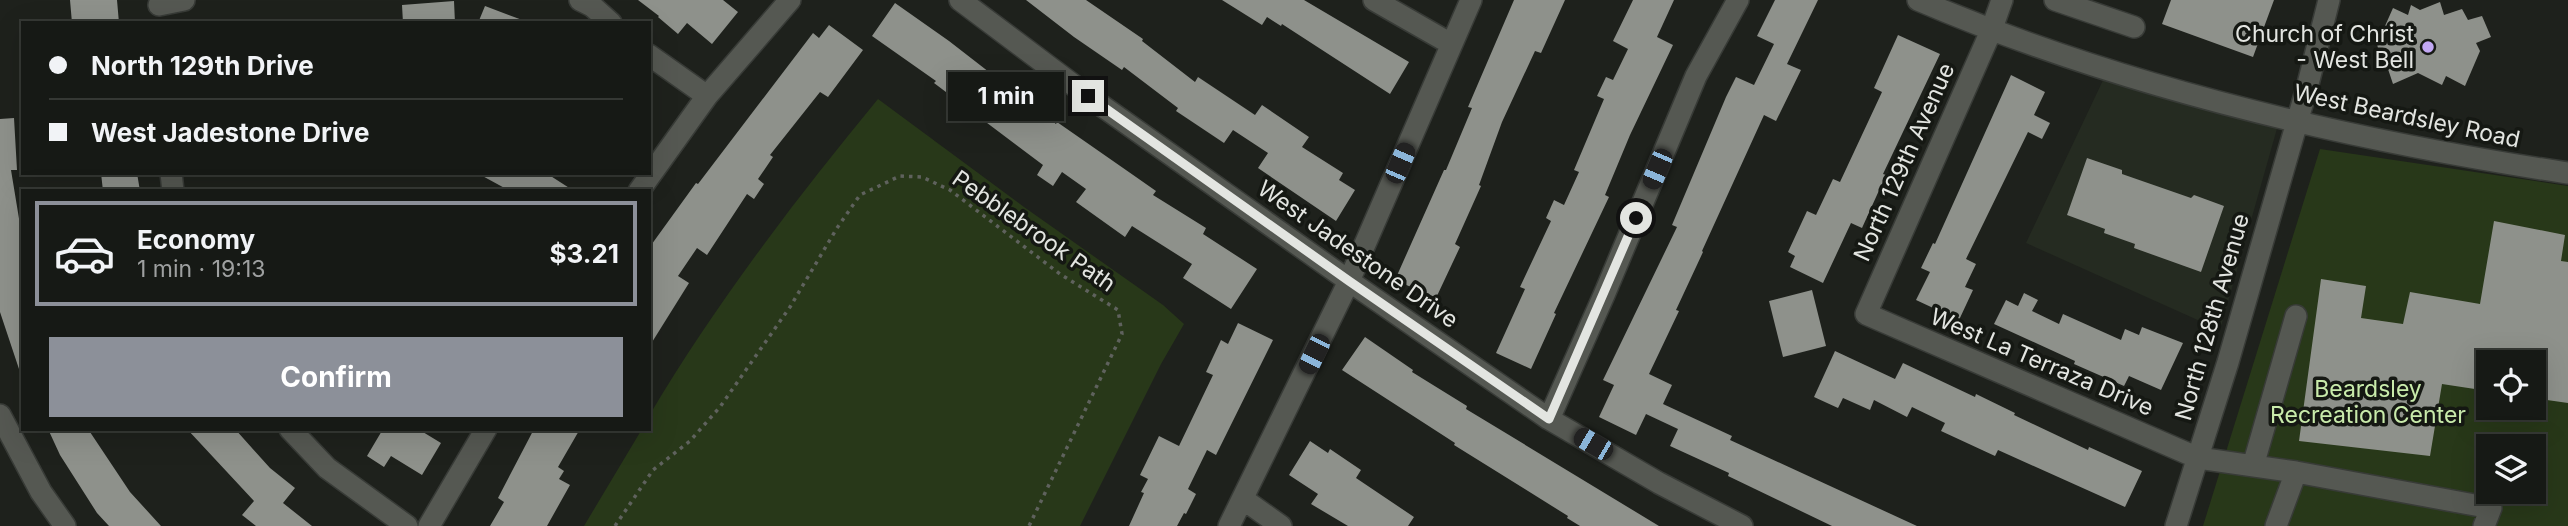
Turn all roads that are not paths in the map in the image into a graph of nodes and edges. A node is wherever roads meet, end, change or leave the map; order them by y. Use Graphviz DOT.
graph roads {
  1 [pos="184,0"];
  2 [pos="580,0"];
  3 [pos="790,0"];
  4 [pos="960,0"];
  5 [pos="1374,0"];
  6 [pos="1471,0"];
  7 [pos="1738,0"];
  8 [pos="1918,0"];
  9 [pos="2002,0"];
  10 [pos="2054,0"];
  11 [pos="2329,0"];
  12 [pos="159,9"];
  13 [pos="609,21"];
  14 [pos="2134,27"];
  15 [pos="1991,31"];
  16 [pos="1451,44"];
  17 [pos="651,57"];
  18 [pos="707,96"];
  19 [pos="2297,121"];
  20 [pos="2568,173"];
  21 [pos="651,174"];
  22 [pos="1349,281"];
  23 [pos="1866,314"];
  24 [pos="2296,316"];
  25 [pos="0,415"];
  26 [pos="1549,419"];
  27 [pos="292,431"];
  28 [pos="485,431"];
  29 [pos="2198,458"];
  30 [pos="2253,466"];
  31 [pos="2296,472"];
  32 [pos="1242,499"];
  33 [pos="65,526"];
  34 [pos="407,526"];
  35 [pos="429,526"];
  36 [pos="1229,526"];
  37 [pos="1281,526"];
  38 [pos="1742,526"];
  39 [pos="2176,526"];
  40 [pos="2276,526"];
  41 [pos="2484,526"];
  1 -- 12 [label="street"];
  2 -- 13 [label="street"];
  3 -- 18 [label="street"];
  4 -- 22 [label="street, West Jadestone Drive"];
  5 -- 16 [label="street"];
  6 -- 16 [label="street"];
  7 -- 26 [label="street"];
  8 -- 15 [label="street, West Beardsley Road"];
  9 -- 15 [label="street, North 129th Avenue"];
  10 -- 14 [label="street"];
  11 -- 19 [label="street, North 128th Avenue"];
  15 -- 19 [label="street, West Beardsley Road"];
  15 -- 23 [label="street, North 129th Avenue"];
  16 -- 22 [label="street"];
  17 -- 18 [label="street"];
  18 -- 21 [label="street"];
  19 -- 20 [label="street, West Beardsley Road"];
  19 -- 29 [label="street, North 128th Avenue"];
  22 -- 26 [label="street, West Jadestone Drive"];
  22 -- 32 [label="street"];
  23 -- 29 [label="street, West La Terraza Drive"];
  24 -- 30 [label="street"];
  25 -- 33 [label="street"];
  26 -- 38 [label="street, West Jadestone Drive"];
  27 -- 34 [label="street"];
  28 -- 35 [label="street"];
  29 -- 30 [label="street, West La Terraza Drive"];
  29 -- 39 [label="street, North 128th Avenue"];
  30 -- 31 [label="street, West La Terraza Drive"];
  31 -- 40 [label="street"];
  31 -- 41 [label="street, West La Terraza Drive"];
  32 -- 36 [label="street"];
  32 -- 37 [label="street"];
}
